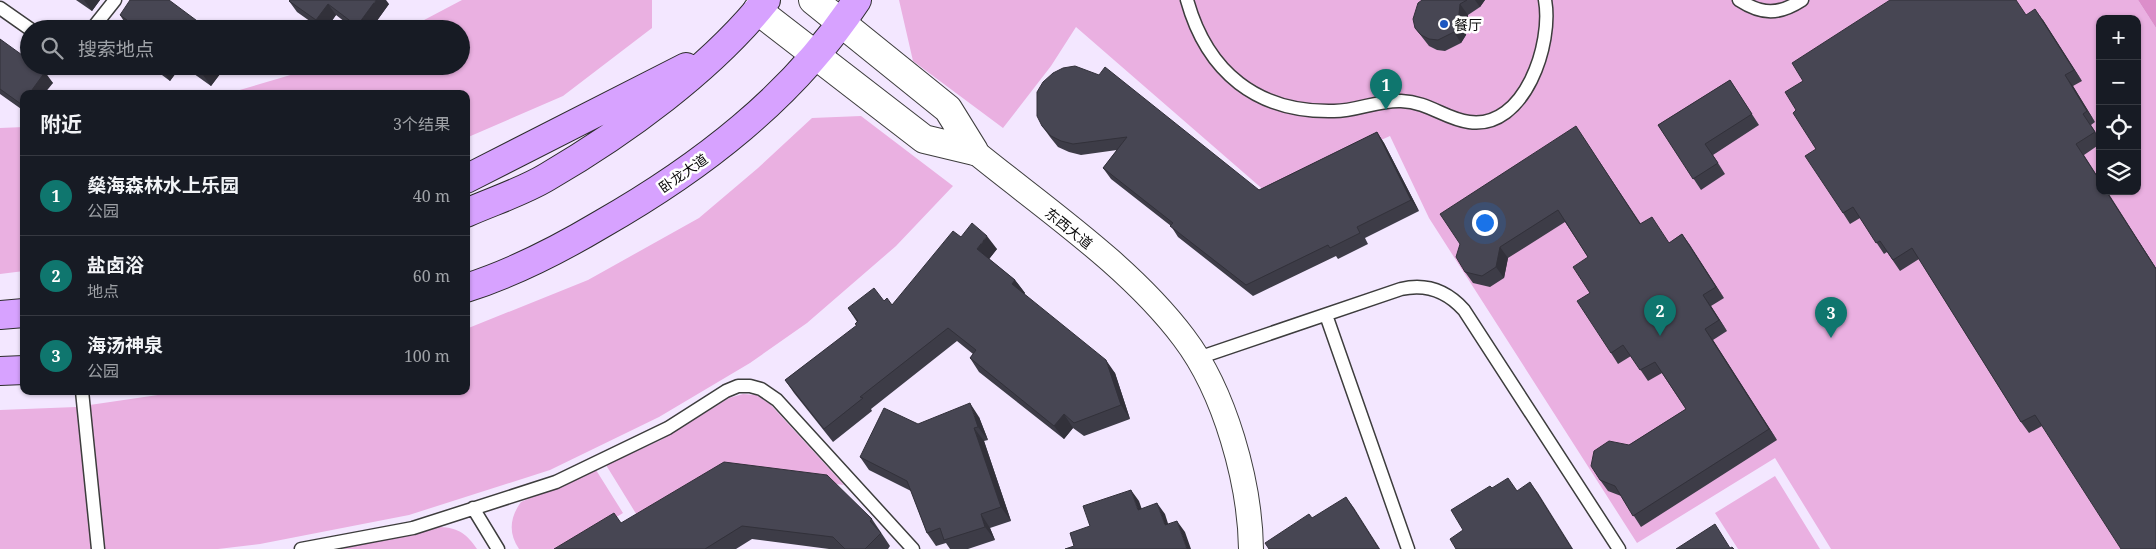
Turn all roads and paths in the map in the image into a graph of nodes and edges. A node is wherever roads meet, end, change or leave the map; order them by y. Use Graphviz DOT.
graph roads {
  1 [pos="115,0"];
  2 [pos="813,0"];
  3 [pos="857,0"];
  4 [pos="1187,0"];
  5 [pos="1545,0"];
  6 [pos="1739,0"];
  7 [pos="1802,0"];
  8 [pos="761,5"];
  9 [pos="0,8"];
  10 [pos="99,20"];
  11 [pos="20,22"];
  12 [pos="842,23"];
  13 [pos="716,52"];
  14 [pos="816,55"];
  15 [pos="974,151"];
  16 [pos="470,177"];
  17 [pos="470,211"];
  18 [pos="470,287"];
  19 [pos="20,313"];
  20 [pos="0,315"];
  21 [pos="1326,315"];
  22 [pos="1198,358"];
  23 [pos="20,370"];
  24 [pos="0,371"];
  25 [pos="82,395"];
  26 [pos="473,508"];
  27 [pos="98,549"];
  28 [pos="301,549"];
  29 [pos="498,549"];
  30 [pos="913,549"];
  31 [pos="1251,549"];
  32 [pos="1408,549"];
  33 [pos="1619,549"];
  1 -- 10 [label="lane"];
  2 -- 12 [label="street"];
  3 -- 12 [label="main road, 卧龙大道"];
  4 -- 5 [label="lane"];
  6 -- 7 [label="lane"];
  8 -- 13 [label="main road"];
  8 -- 14 [label="street, 东西大道"];
  9 -- 11 [label="lane"];
  12 -- 14 [label="main road, 卧龙大道"];
  12 -- 15 [label="street"];
  13 -- 16 [label="main road"];
  13 -- 17 [label="main road"];
  14 -- 15 [label="street, 东西大道"];
  14 -- 18 [label="main road, 卧龙大道"];
  15 -- 22 [label="street, 东西大道"];
  19 -- 20 [label="main road"];
  21 -- 22 [label="lane"];
  21 -- 32 [label="lane"];
  21 -- 33 [label="lane"];
  22 -- 31 [label="street, 东西大道"];
  23 -- 24 [label="main road"];
  25 -- 27 [label="lane"];
  26 -- 28 [label="lane"];
  26 -- 29 [label="lane"];
  26 -- 30 [label="lane"];
}
